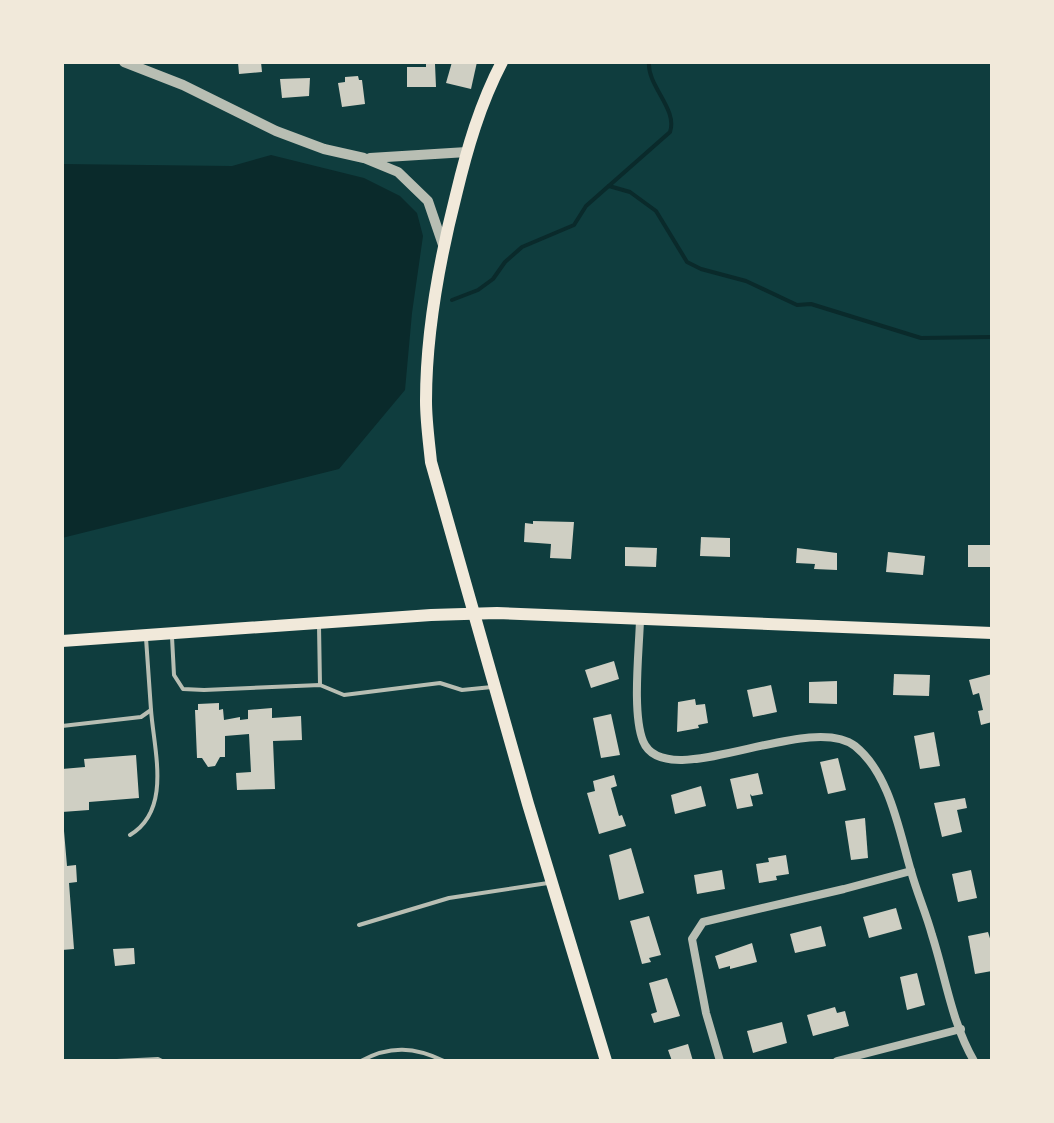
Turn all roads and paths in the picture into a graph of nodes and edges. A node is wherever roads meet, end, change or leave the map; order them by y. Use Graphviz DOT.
graph roads {
  1 [pos="124,62"];
  2 [pos="502,62"];
  3 [pos="467,152"];
  4 [pos="364,158"];
  5 [pos="443,245"];
  6 [pos="473,614"];
  7 [pos="640,620"];
  8 [pos="319,624"];
  9 [pos="992,633"];
  10 [pos="172,634"];
  11 [pos="145,635"];
  12 [pos="62,641"];
  13 [pos="320,685"];
  14 [pos="494,687"];
  15 [pos="151,710"];
  16 [pos="62,726"];
  17 [pos="130,835"];
  18 [pos="911,871"];
  19 [pos="551,883"];
  20 [pos="359,925"];
  21 [pos="961,1029"];
  22 [pos="117,1061"];
  23 [pos="162,1061"];
  24 [pos="361,1061"];
  25 [pos="444,1061"];
  26 [pos="606,1061"];
  27 [pos="720,1061"];
  28 [pos="837,1061"];
  29 [pos="974,1061"];
  1 -- 4 [label="street"];
  2 -- 3 [label="main road"];
  3 -- 4 [label="street"];
  3 -- 5 [label="main road"];
  4 -- 5 [label="street"];
  5 -- 6 [label="main road"];
  6 -- 7 [label="main road"];
  6 -- 8 [label="main road"];
  6 -- 14 [label="main road"];
  7 -- 9 [label="main road"];
  7 -- 18 [label="street"];
  8 -- 10 [label="main road"];
  8 -- 13 [label="lane"];
  10 -- 11 [label="main road"];
  10 -- 13 [label="lane"];
  11 -- 12 [label="main road"];
  11 -- 15 [label="lane"];
  13 -- 14 [label="lane"];
  14 -- 19 [label="main road"];
  15 -- 16 [label="lane"];
  15 -- 17 [label="lane"];
  18 -- 21 [label="street"];
  18 -- 27 [label="street"];
  19 -- 20 [label="lane"];
  19 -- 26 [label="main road"];
  21 -- 28 [label="street"];
  21 -- 29 [label="street"];
  22 -- 23 [label="lane"];
  24 -- 25 [label="lane"];
}
